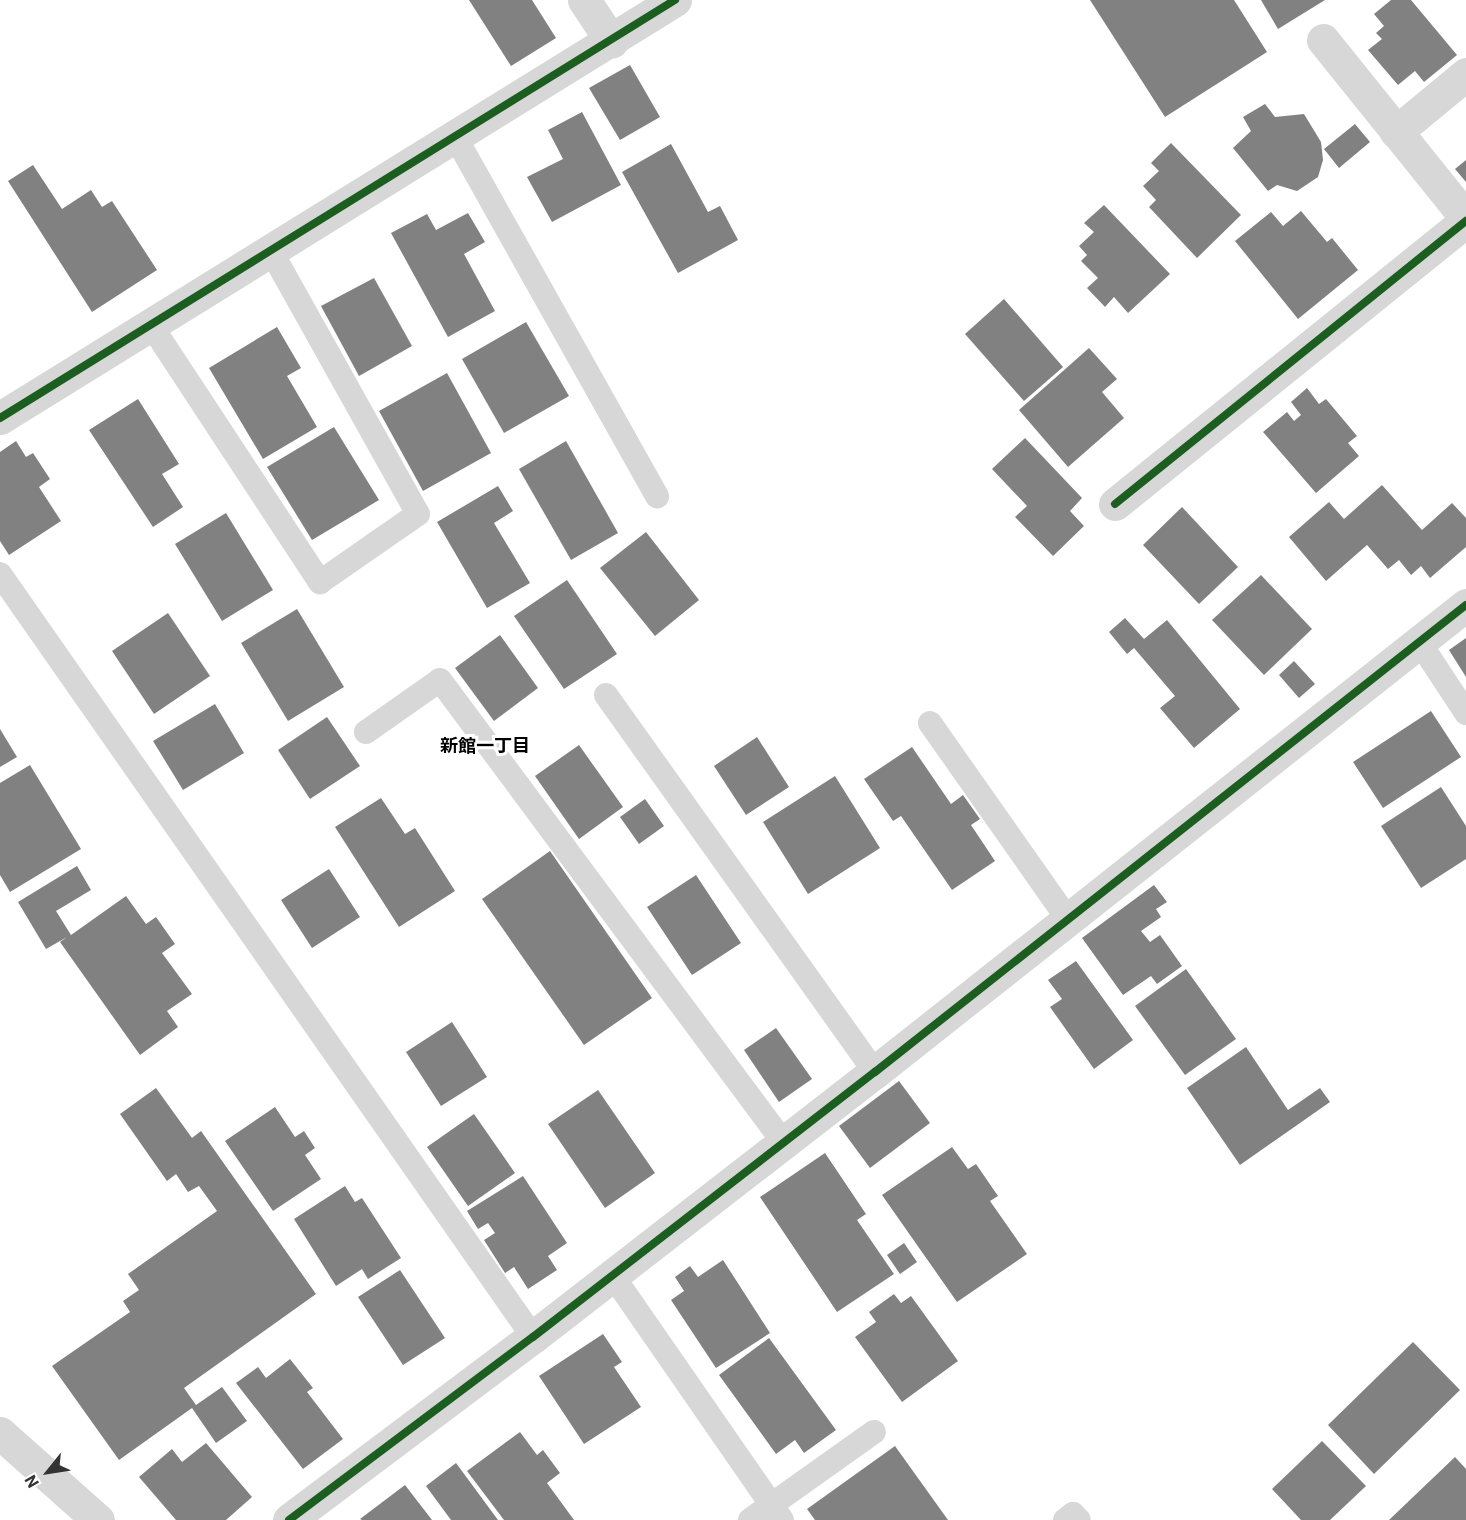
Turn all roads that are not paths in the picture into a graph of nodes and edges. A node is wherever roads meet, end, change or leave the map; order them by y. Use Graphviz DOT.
graph roads {
  1 [pos="584,0"];
  2 [pos="675,0"];
  3 [pos="1323,40"];
  4 [pos="612,42"];
  5 [pos="1466,74"];
  6 [pos="1396,132"];
  7 [pos="456,138"];
  8 [pos="1466,220"];
  9 [pos="271,251"];
  10 [pos="151,325"];
  11 [pos="0,418"];
  12 [pos="657,496"];
  13 [pos="1115,504"];
  14 [pos="0,574"];
  15 [pos="1466,605"];
  16 [pos="1420,644"];
  17 [pos="606,695"];
  18 [pos="1466,713"];
  19 [pos="930,723"];
  20 [pos="366,732"];
  21 [pos="1069,921"];
  22 [pos="876,1072"];
  23 [pos="784,1143"];
  24 [pos="612,1276"];
  25 [pos="533,1337"];
  26 [pos="874,1432"];
  27 [pos="0,1433"];
  28 [pos="777,1512"];
  29 [pos="98,1520"];
  30 [pos="289,1520"];
  31 [pos="750,1520"];
  32 [pos="1065,1520"];
  33 [pos="1079,1520"];
  1 -- 4 [label="street"];
  2 -- 4 [label="street"];
  3 -- 6 [label="street"];
  4 -- 7 [label="street"];
  5 -- 6 [label="street"];
  6 -- 8 [label="street"];
  7 -- 9 [label="street"];
  7 -- 12 [label="lane"];
  8 -- 13 [label="street"];
  9 -- 10 [label="street"];
  9 -- 10 [label="lane"];
  10 -- 11 [label="street"];
  14 -- 25 [label="lane"];
  15 -- 16 [label="street"];
  16 -- 18 [label="lane"];
  16 -- 21 [label="street"];
  17 -- 22 [label="lane"];
  19 -- 21 [label="lane"];
  20 -- 23 [label="lane"];
  21 -- 22 [label="street"];
  22 -- 23 [label="street"];
  23 -- 24 [label="street"];
  24 -- 25 [label="street"];
  24 -- 28 [label="lane"];
  25 -- 30 [label="street"];
  26 -- 28 [label="lane"];
  27 -- 29 [label="street"];
  28 -- 31 [label="lane"];
  32 -- 33 [label="lane"];
}
